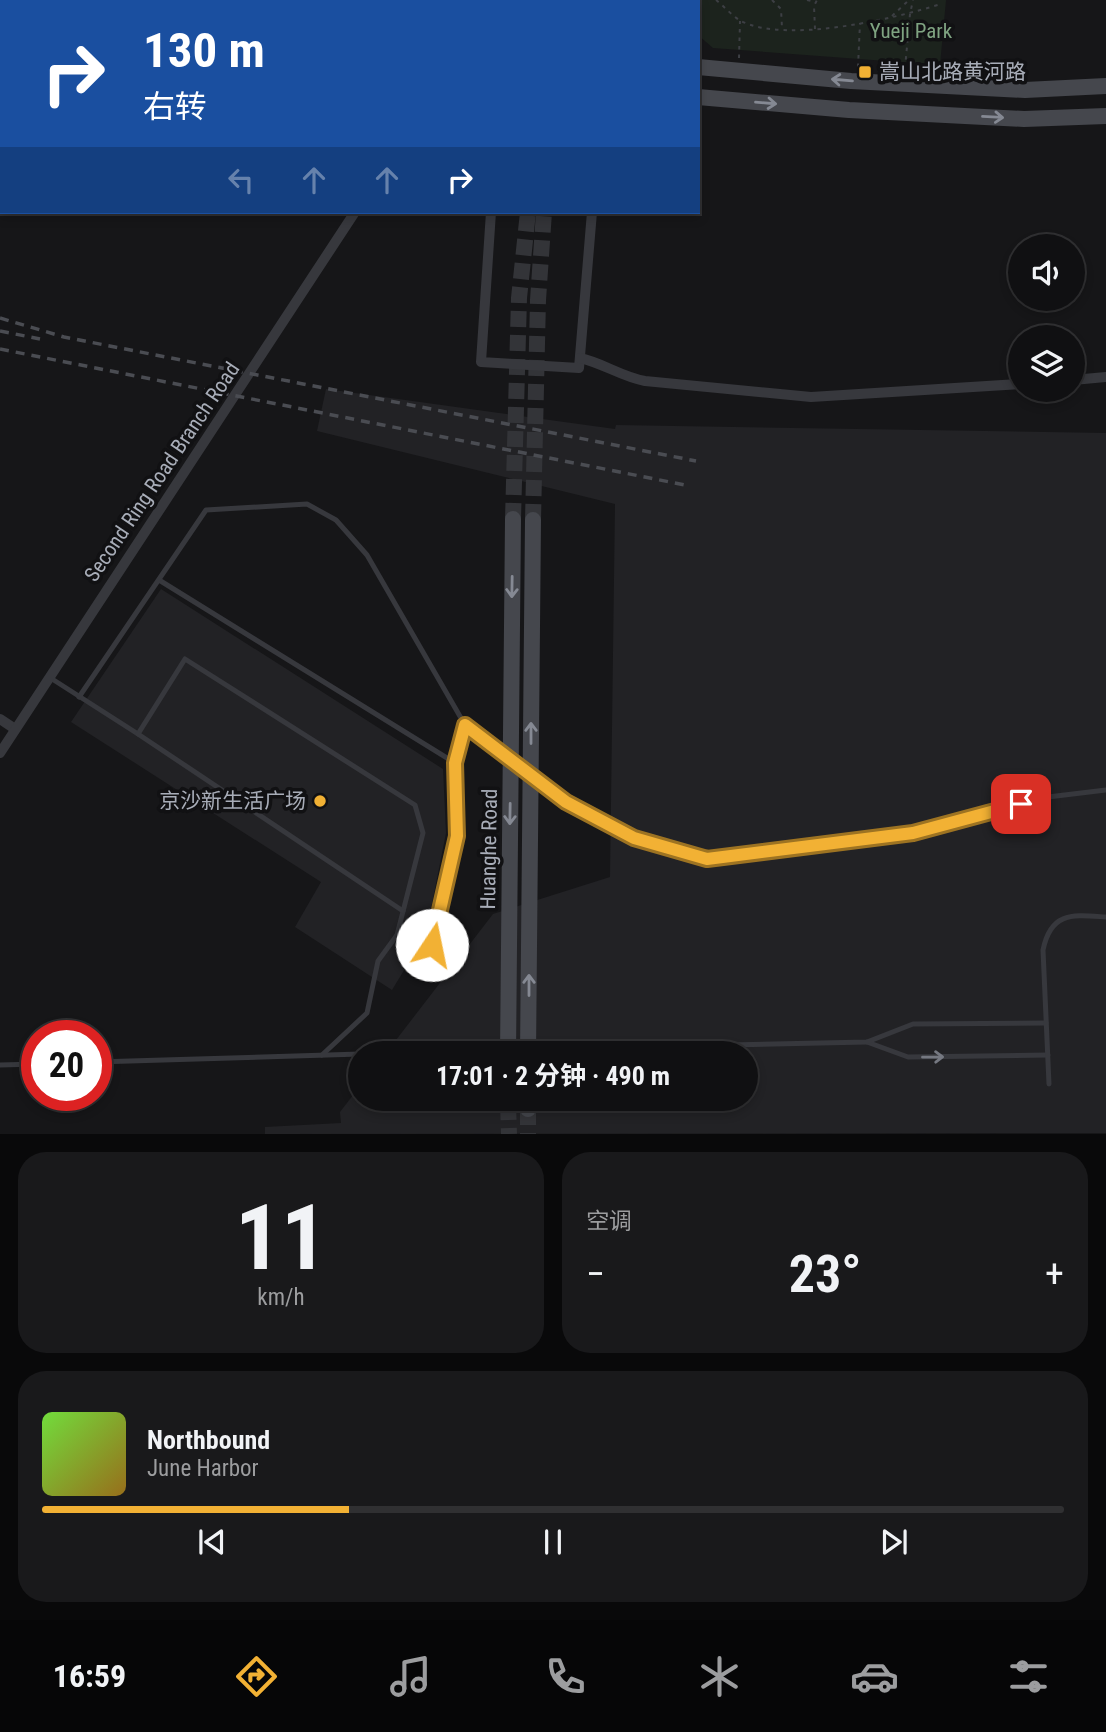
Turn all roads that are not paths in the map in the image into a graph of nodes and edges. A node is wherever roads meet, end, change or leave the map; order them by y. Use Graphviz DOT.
graph roads {
  1 [pos="700,67"];
  2 [pos="1106,86"];
  3 [pos="700,97"];
  4 [pos="1106,116"];
  5 [pos="354,214"];
  6 [pos="491,214"];
  7 [pos="592,214"];
  8 [pos="580,358"];
  9 [pos="1106,377"];
  10 [pos="1085,379"];
  11 [pos="1008,385"];
  12 [pos="513,519"];
  13 [pos="533,520"];
  14 [pos="159,580"];
  15 [pos="49,677"];
  16 [pos="79,697"];
  17 [pos="0,719"];
  18 [pos="465,725"];
  19 [pos="15,729"];
  20 [pos="138,734"];
  21 [pos="0,753"];
  22 [pos="455,763"];
  23 [pos="1106,790"];
  24 [pos="403,911"];
  25 [pos="1106,916"];
  26 [pos="397,935"];
  27 [pos="1046,1023"];
  28 [pos="508,1041"];
  29 [pos="533,1041"];
  30 [pos="867,1042"];
  31 [pos="758,1045"];
  32 [pos="348,1054"];
  33 [pos="322,1055"];
  34 [pos="1048,1055"];
  35 [pos="112,1062"];
  36 [pos="21,1064"];
  37 [pos="0,1065"];
  38 [pos="1049,1084"];
  2 -- 1 [label="main road, one-way"];
  3 -- 4 [label="main road, one-way"];
  5 -- 15 [label="street, Second Ring Road Branch Road"];
  6 -- 8 [label="street"];
  7 -- 8 [label="street"];
  8 -- 11 [label="street"];
  9 -- 10 [label="street"];
  12 -- 28 [label="main road, Huanghe Road, one-way"];
  29 -- 13 [label="main road, Huanghe Road, one-way"];
  14 -- 16 [label="lane"];
  14 -- 18 [label="lane"];
  14 -- 22 [label="lane"];
  15 -- 16 [label="lane"];
  15 -- 19 [label="street, Second Ring Road Branch Road"];
  16 -- 20 [label="lane"];
  17 -- 19 [label="street"];
  18 -- 22 [label="lane"];
  18 -- 23 [label="lane, bridge"];
  19 -- 21 [label="street, Second Ring Road Branch Road"];
  20 -- 24 [label="lane"];
  20 -- 24 [label="lane"];
  22 -- 26 [label="lane"];
  24 -- 26 [label="lane"];
  25 -- 27 [label="lane"];
  26 -- 33 [label="lane"];
  27 -- 30 [label="lane"];
  27 -- 34 [label="lane"];
  30 -- 31 [label="lane"];
  30 -- 34 [label="lane, one-way"];
  32 -- 33 [label="lane"];
  33 -- 35 [label="lane"];
  34 -- 38 [label="lane"];
  36 -- 37 [label="lane"];
}
